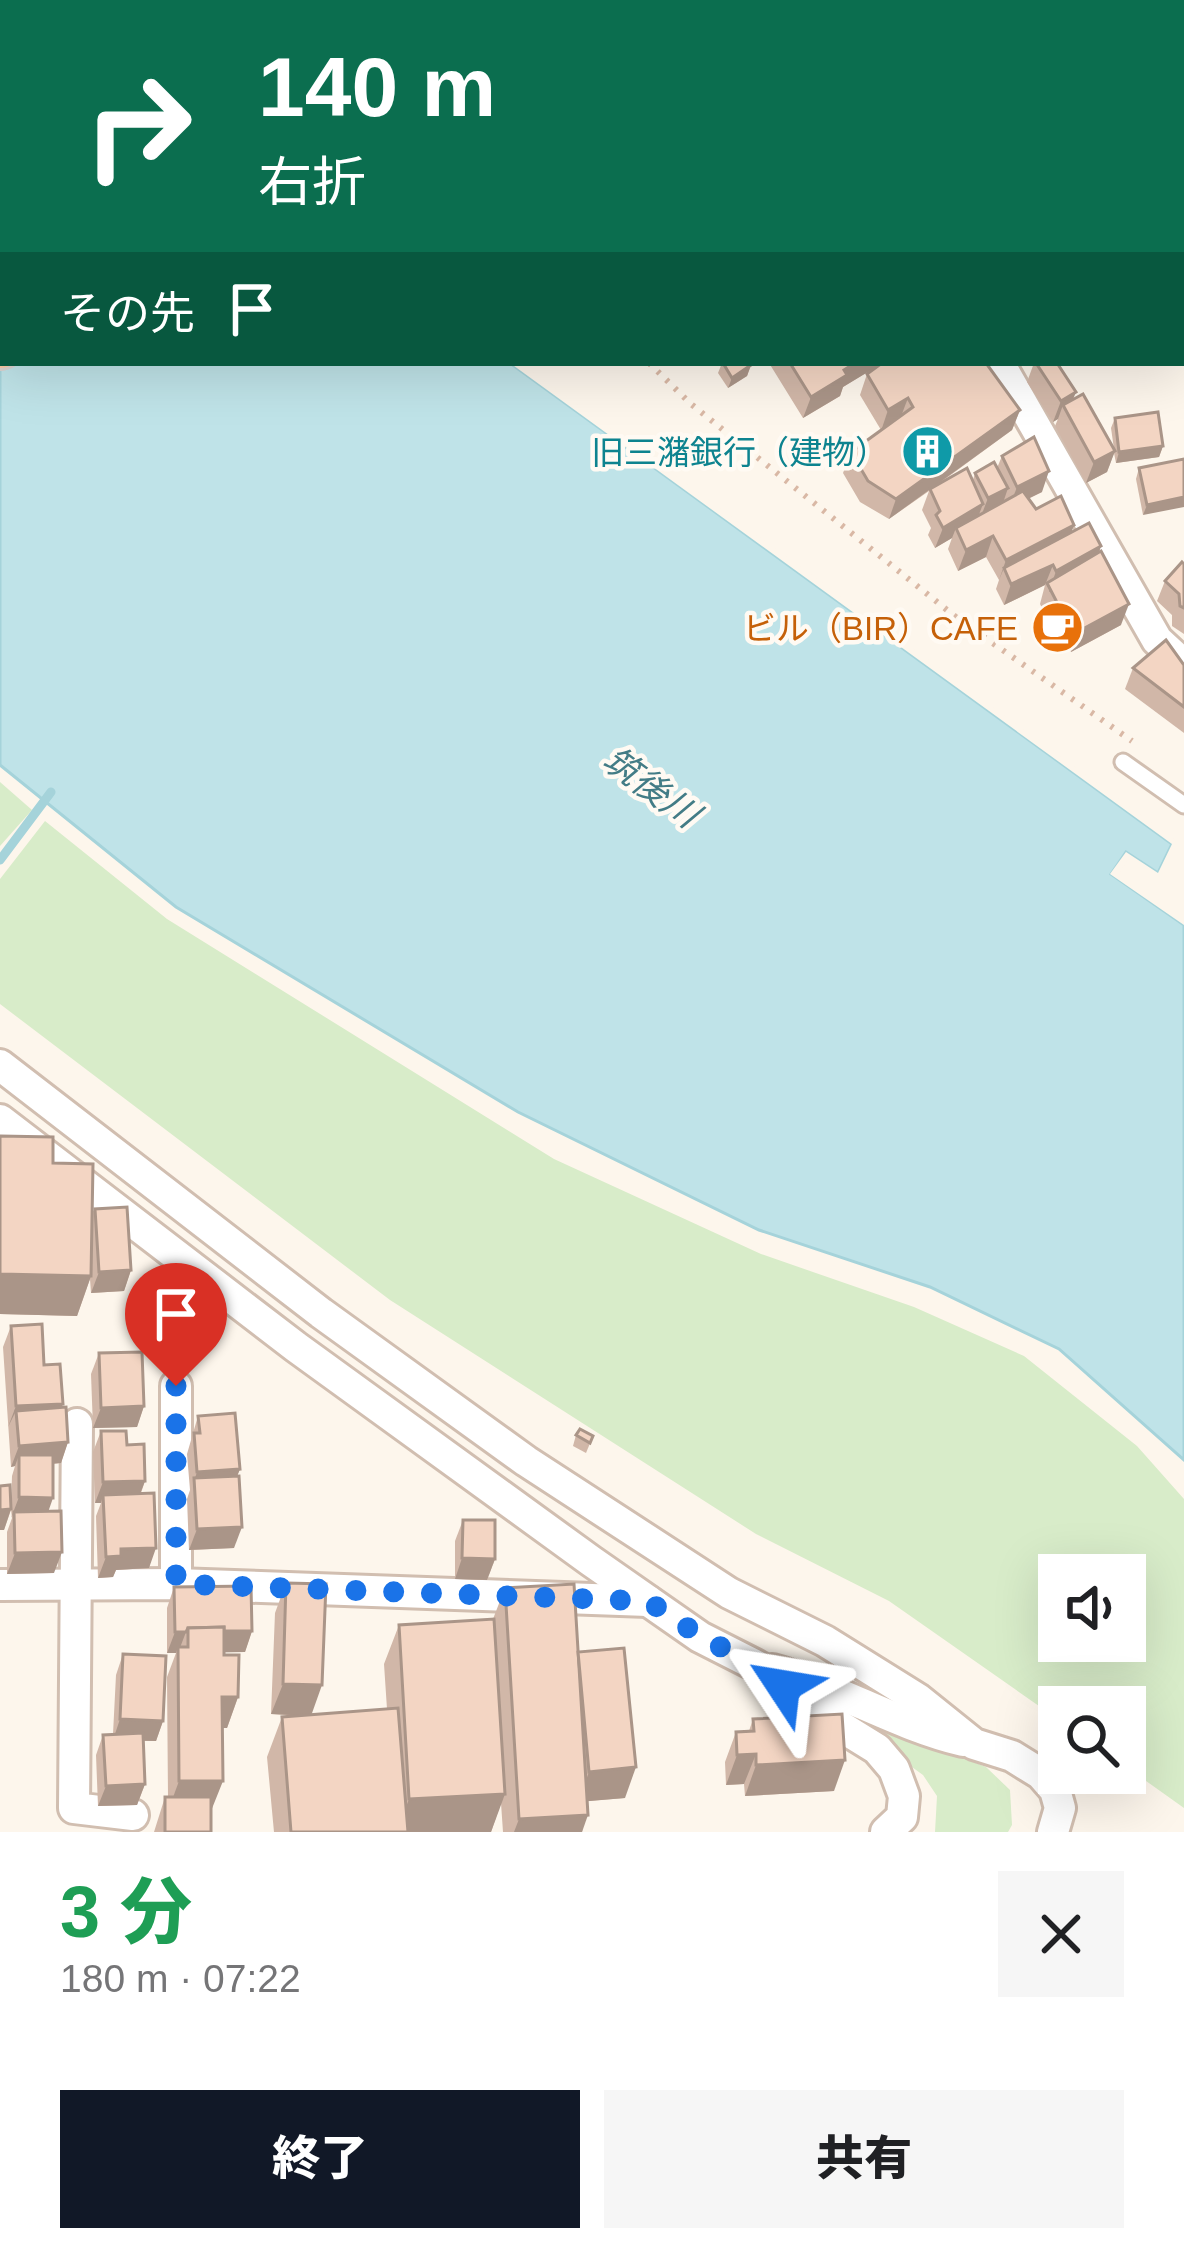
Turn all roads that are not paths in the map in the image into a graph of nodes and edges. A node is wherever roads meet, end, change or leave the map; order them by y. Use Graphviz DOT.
graph roads {
  1 [pos="1001,366"];
  2 [pos="1184,665"];
  3 [pos="1123,762"];
  4 [pos="1184,805"];
  5 [pos="0,1065"];
  6 [pos="0,1120"];
  7 [pos="176,1386"];
  8 [pos="77,1424"];
  9 [pos="77,1583"];
  10 [pos="176,1584"];
  11 [pos="0,1585"];
  12 [pos="648,1601"];
  13 [pos="757,1666"];
  14 [pos="974,1744"];
  15 [pos="134,1814"];
  16 [pos="886,1832"];
  17 [pos="1053,1832"];
  1 -- 2 [label="street"];
  3 -- 4 [label="lane"];
  5 -- 14 [label="street"];
  6 -- 12 [label="street"];
  7 -- 10 [label="street"];
  8 -- 9 [label="street"];
  9 -- 10 [label="street"];
  9 -- 11 [label="street"];
  9 -- 15 [label="street"];
  10 -- 12 [label="street"];
  12 -- 13 [label="street"];
  13 -- 14 [label="street"];
  13 -- 16 [label="street"];
  14 -- 17 [label="street"];
}
